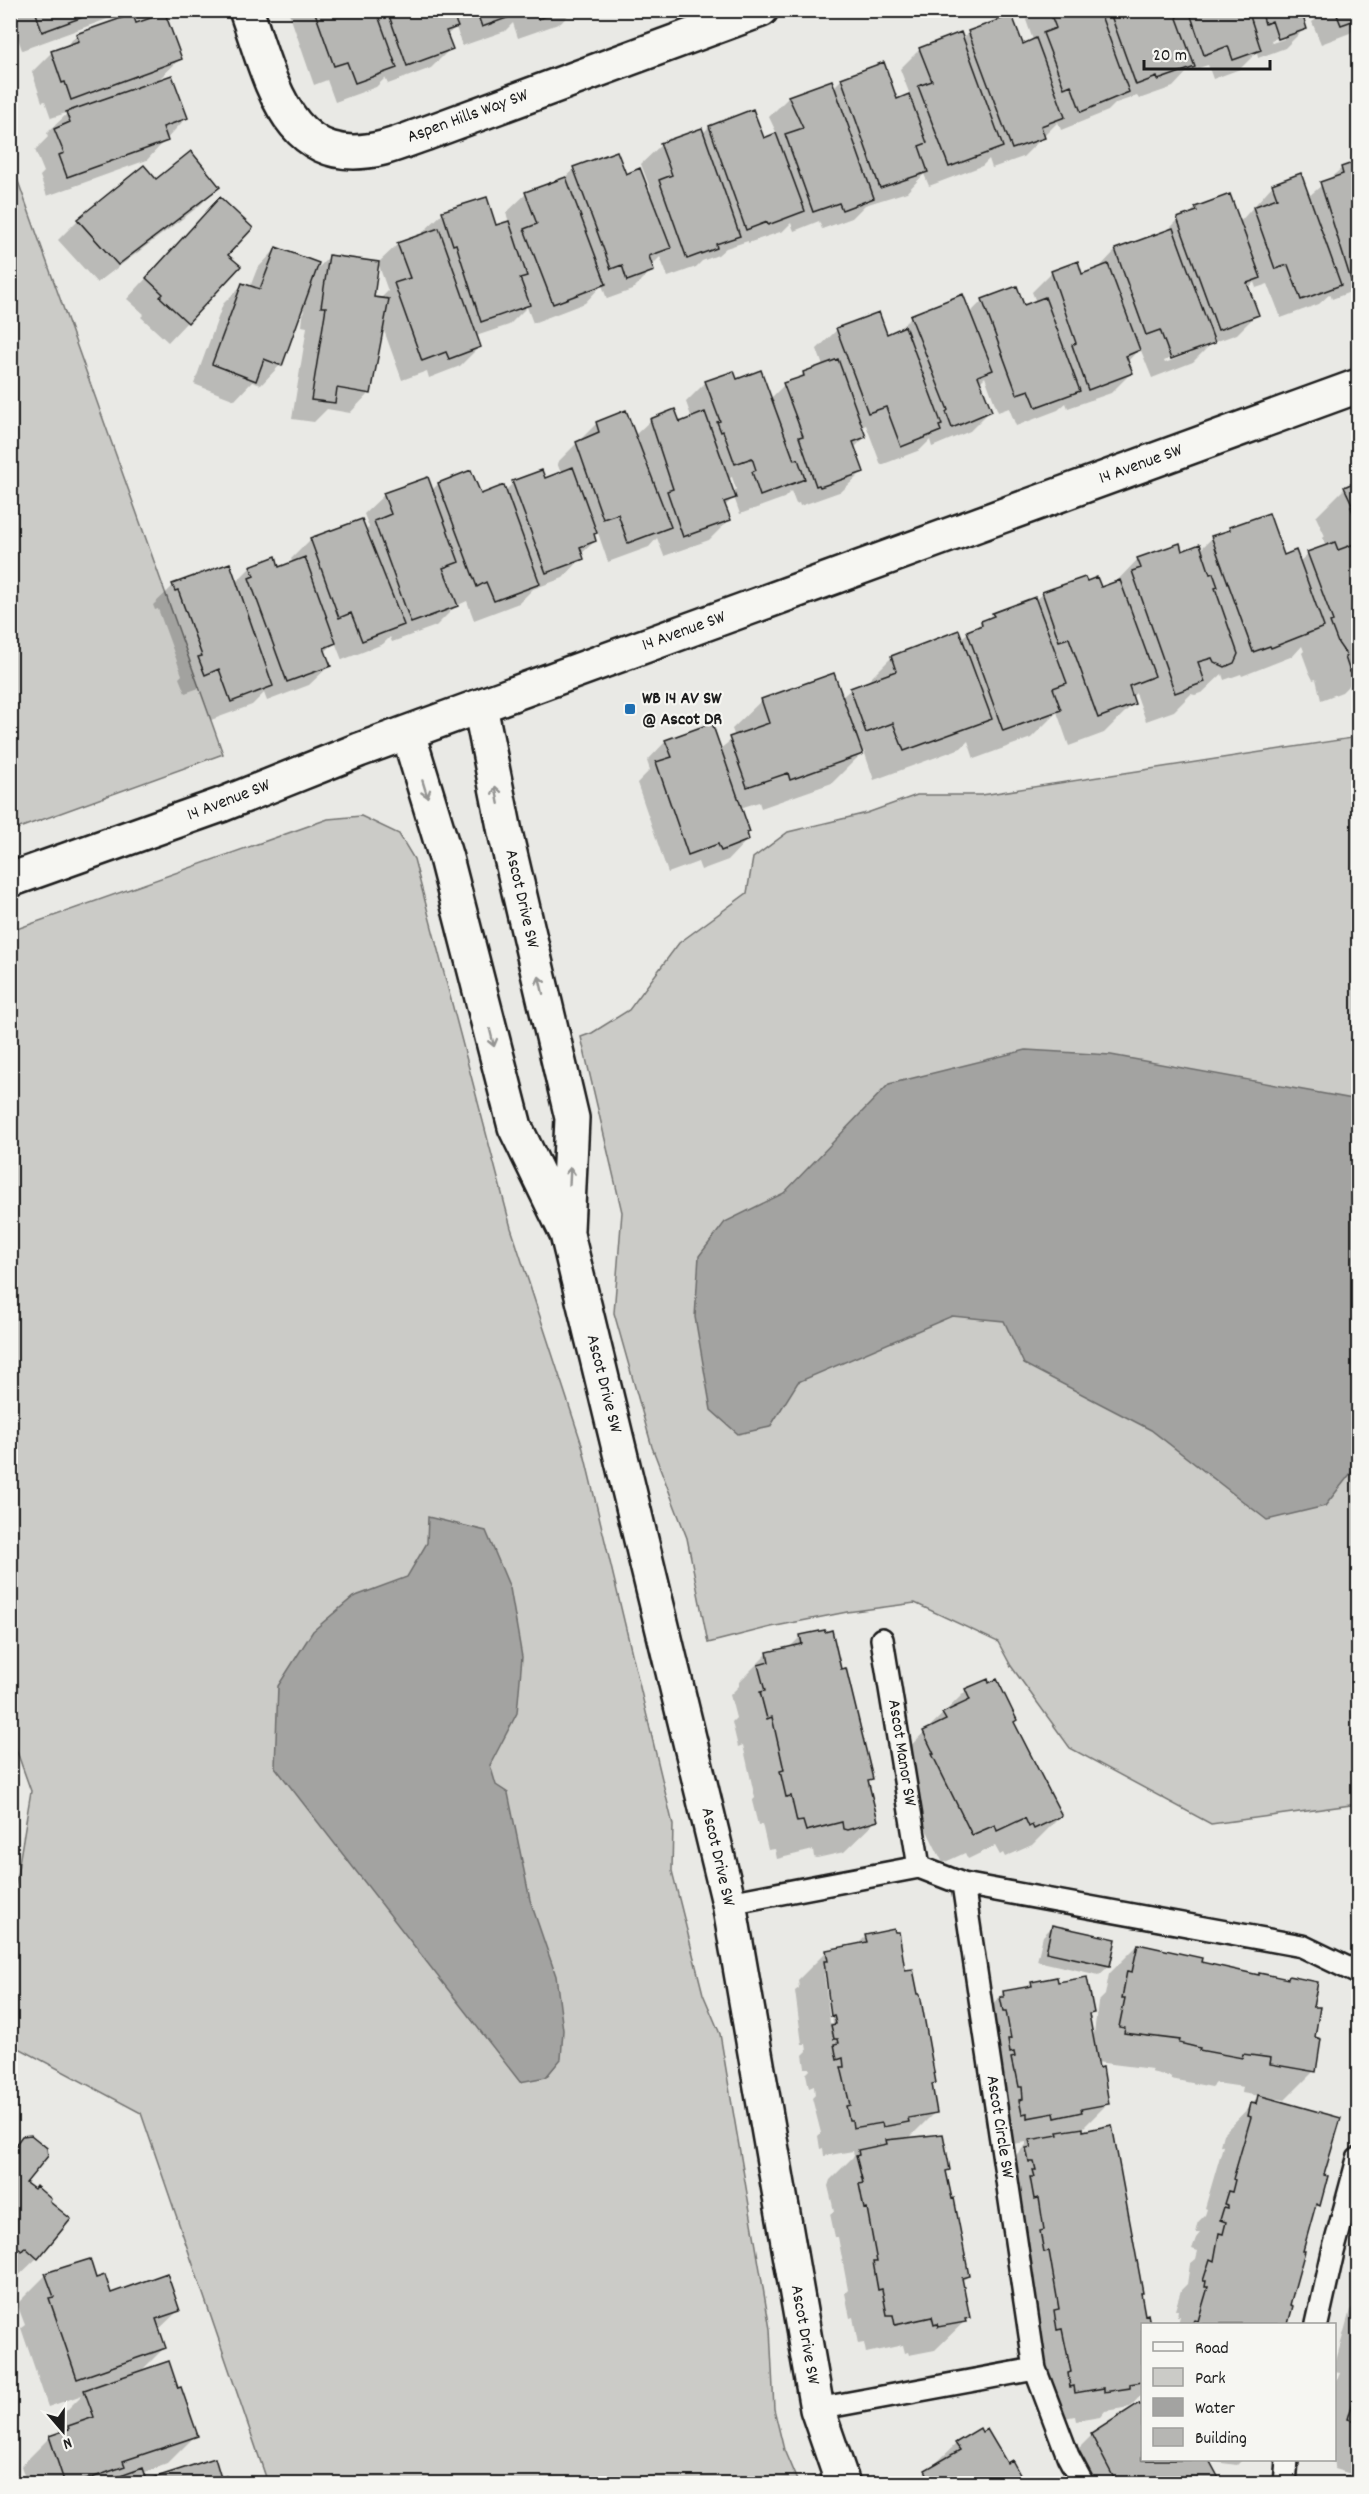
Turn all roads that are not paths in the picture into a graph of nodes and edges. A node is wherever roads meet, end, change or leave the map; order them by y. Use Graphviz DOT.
graph roads {
  1 [pos="246,10"];
  2 [pos="761,10"];
  3 [pos="1359,386"];
  4 [pos="480,706"];
  5 [pos="408,733"];
  6 [pos="10,880"];
  7 [pos="567,1234"];
  8 [pos="882,1639"];
  9 [pos="919,1867"];
  10 [pos="963,1884"];
  11 [pos="729,1903"];
  12 [pos="1359,1973"];
  13 [pos="1359,2159"];
  14 [pos="1317,2323"];
  15 [pos="1035,2369"];
  16 [pos="817,2409"];
  17 [pos="1287,2461"];
  18 [pos="843,2484"];
  19 [pos="1083,2484"];
  20 [pos="1285,2484"];
  1 -- 2 [label="street, Aspen Hills Way SW"];
  3 -- 4 [label="street, 14 Avenue SW"];
  4 -- 5 [label="street, 14 Avenue SW"];
  7 -- 4 [label="street, Ascot Drive SW, one-way"];
  5 -- 6 [label="street, 14 Avenue SW"];
  5 -- 7 [label="street, Ascot Drive SW, one-way"];
  7 -- 11 [label="street, Ascot Drive SW"];
  8 -- 9 [label="lane, Ascot Manor SW"];
  9 -- 10 [label="lane"];
  9 -- 11 [label="lane"];
  10 -- 12 [label="lane"];
  10 -- 15 [label="lane, Ascot Circle SW"];
  11 -- 16 [label="street, Ascot Drive SW"];
  13 -- 14 [label="lane"];
  15 -- 16 [label="lane"];
  15 -- 19 [label="lane, Ascot Circle SW"];
  16 -- 18 [label="street, Ascot Drive SW"];
  17 -- 20 [label="lane"];
}
